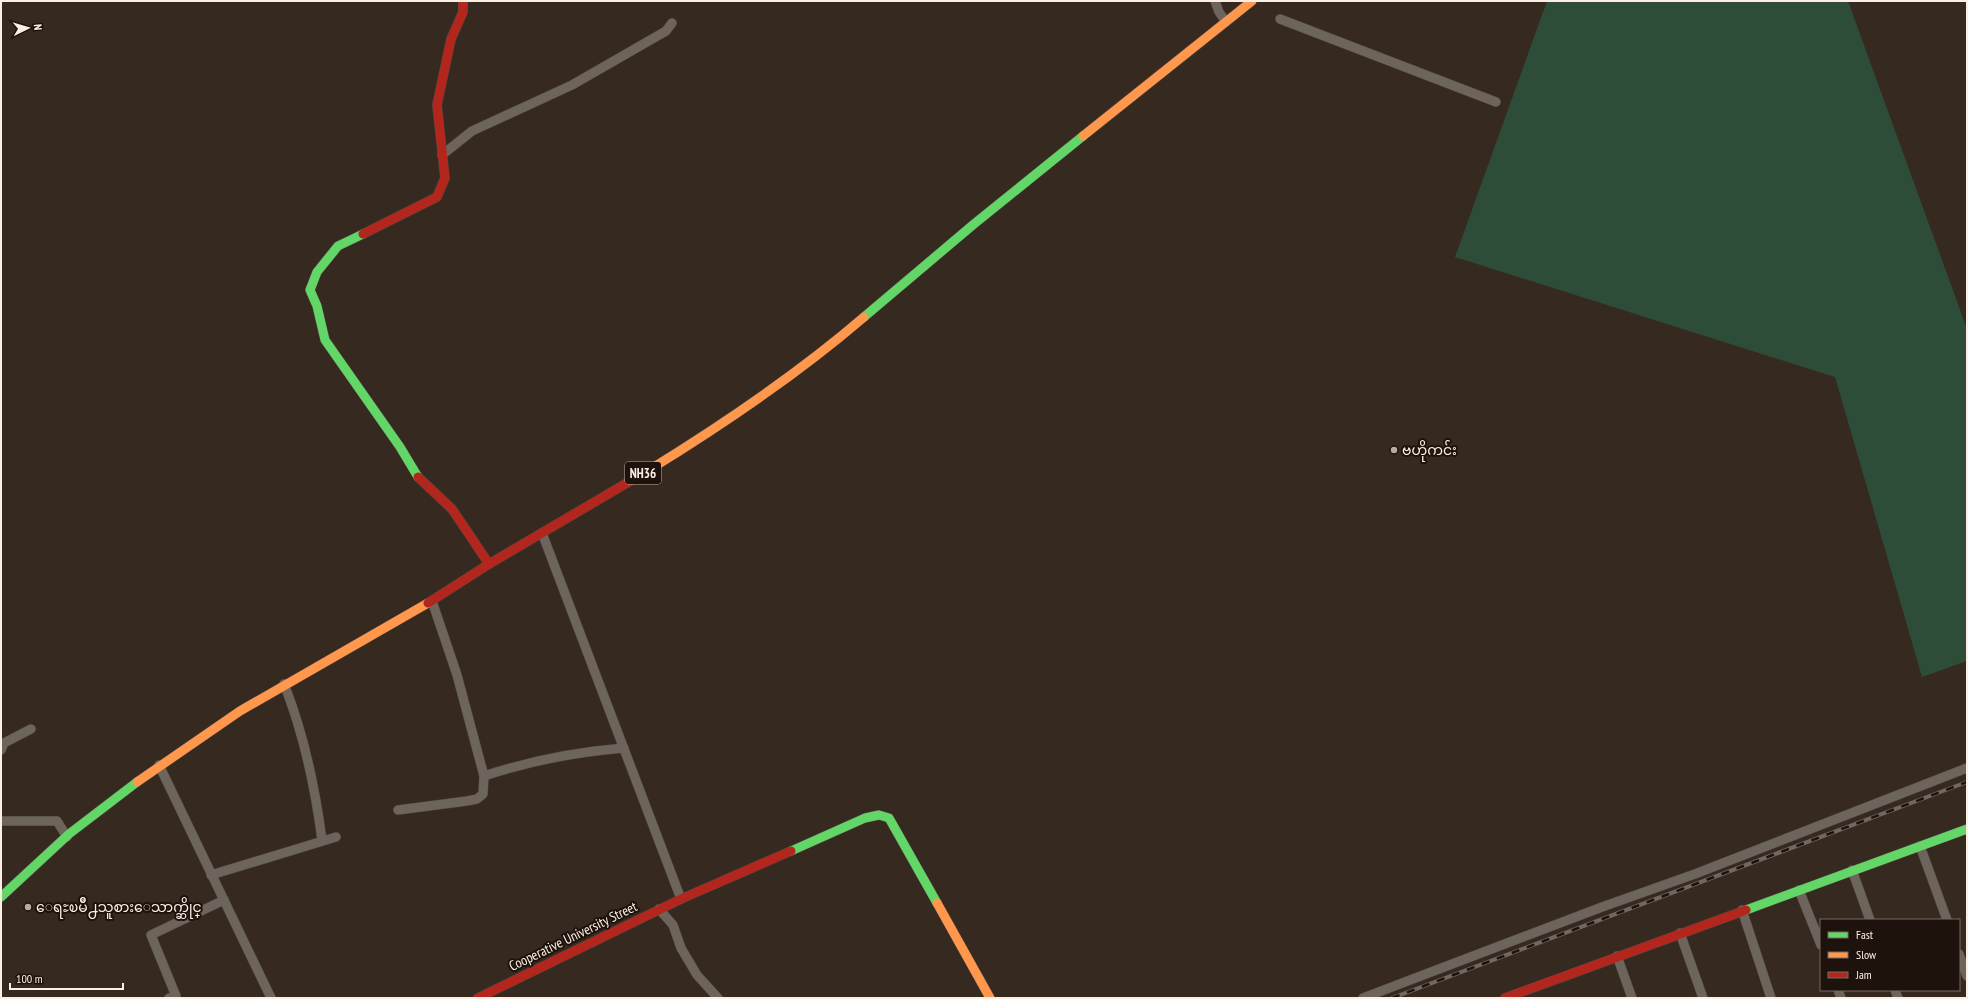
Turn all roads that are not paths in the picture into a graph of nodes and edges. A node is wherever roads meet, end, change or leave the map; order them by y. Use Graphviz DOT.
graph roads {
  1 [pos="463,1"];
  2 [pos="1215,1"];
  3 [pos="1252,1"];
  4 [pos="1280,19"];
  5 [pos="672,22"];
  6 [pos="1226,22"];
  7 [pos="1496,102"];
  8 [pos="442,155"];
  9 [pos="542,533"];
  10 [pos="488,564"];
  11 [pos="432,601"];
  12 [pos="284,684"];
  13 [pos="32,729"];
  14 [pos="624,748"];
  15 [pos="1,750"];
  16 [pos="159,765"];
  17 [pos="1967,768"];
  18 [pos="484,776"];
  19 [pos="398,810"];
  20 [pos="1,821"];
  21 [pos="1967,828"];
  22 [pos="67,837"];
  23 [pos="336,837"];
  24 [pos="322,840"];
  25 [pos="1920,846"];
  26 [pos="1852,870"];
  27 [pos="211,875"];
  28 [pos="1799,890"];
  29 [pos="1,897"];
  30 [pos="681,898"];
  31 [pos="224,900"];
  32 [pos="659,909"];
  33 [pos="1742,910"];
  34 [pos="1870,919"];
  35 [pos="1947,919"];
  36 [pos="1680,933"];
  37 [pos="1820,943"];
  38 [pos="1617,956"];
  39 [pos="1960,957"];
  40 [pos="1967,976"];
  41 [pos="169,998"];
  42 [pos="270,998"];
  43 [pos="478,998"];
  44 [pos="718,998"];
  45 [pos="990,998"];
  46 [pos="1363,998"];
  47 [pos="1505,998"];
  48 [pos="1632,998"];
  49 [pos="1703,998"];
  50 [pos="1771,998"];
  1 -- 8 [label="main road"];
  2 -- 6 [label="street"];
  3 -- 6 [label="main road, NH36"];
  4 -- 7 [label="street"];
  5 -- 8 [label="street"];
  6 -- 9 [label="main road, NH36"];
  8 -- 10 [label="main road"];
  9 -- 10 [label="main road, NH36"];
  9 -- 14 [label="street"];
  10 -- 11 [label="main road, NH36"];
  11 -- 12 [label="main road, NH36"];
  11 -- 18 [label="street"];
  12 -- 16 [label="main road, NH36"];
  12 -- 24 [label="street"];
  13 -- 15 [label="street"];
  14 -- 18 [label="street"];
  14 -- 30 [label="street"];
  16 -- 22 [label="main road, NH36"];
  16 -- 27 [label="street"];
  17 -- 46 [label="street"];
  18 -- 19 [label="street"];
  20 -- 22 [label="street"];
  21 -- 25 [label="main road"];
  22 -- 29 [label="main road, NH36"];
  23 -- 24 [label="street"];
  24 -- 27 [label="street"];
  25 -- 26 [label="main road"];
  25 -- 35 [label="street"];
  26 -- 28 [label="main road"];
  26 -- 34 [label="street"];
  27 -- 31 [label="street"];
  28 -- 33 [label="main road"];
  28 -- 37 [label="street"];
  30 -- 32 [label="main road, Cooperative University Street"];
  30 -- 45 [label="main road, Cooperative University Street"];
  31 -- 41 [label="street"];
  31 -- 42 [label="street"];
  32 -- 43 [label="main road, Cooperative University Street"];
  32 -- 44 [label="street"];
  33 -- 36 [label="main road"];
  33 -- 50 [label="street"];
  36 -- 38 [label="main road"];
  36 -- 49 [label="street"];
  38 -- 47 [label="main road"];
  38 -- 48 [label="street"];
  39 -- 40 [label="street"];
}
